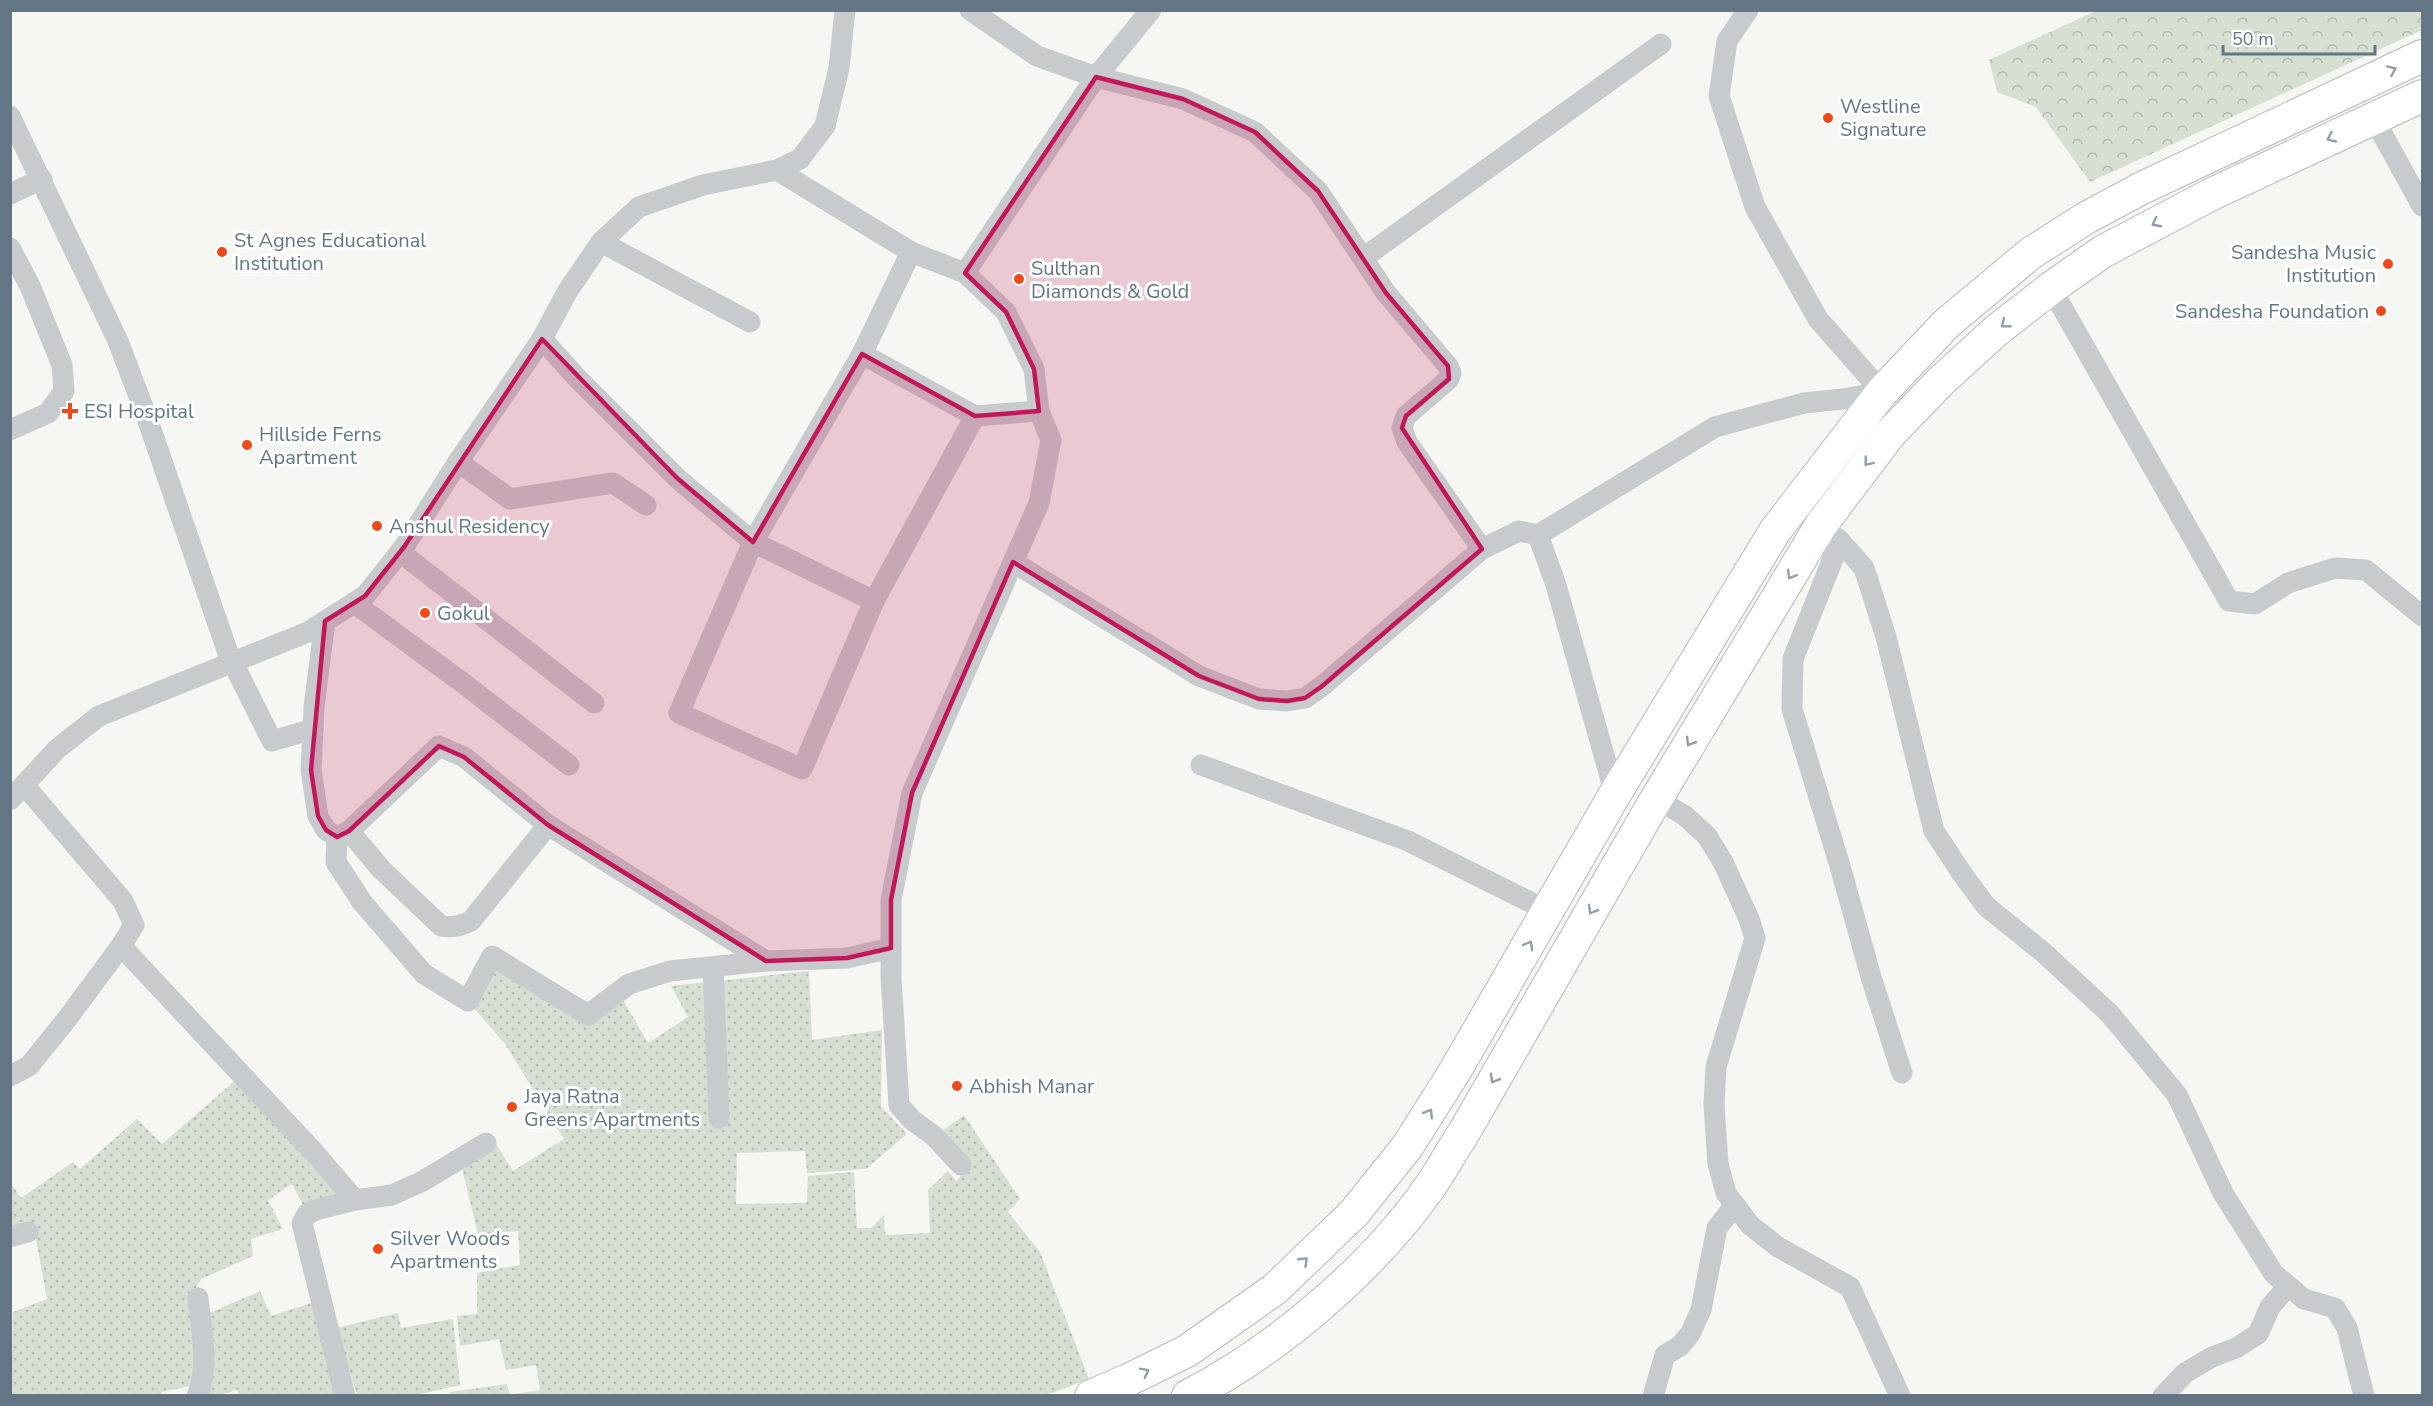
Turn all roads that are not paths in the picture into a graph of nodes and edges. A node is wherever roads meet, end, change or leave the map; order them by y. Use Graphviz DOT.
graph roads {
  1 [pos="844,10"];
  2 [pos="970,10"];
  3 [pos="1151,10"];
  4 [pos="1748,10"];
  5 [pos="1661,44"];
  6 [pos="2422,56"];
  7 [pos="1096,77"];
  8 [pos="2422,96"];
  9 [pos="10,116"];
  10 [pos="2374,119"];
  11 [pos="777,170"];
  12 [pos="42,179"];
  13 [pos="10,194"];
  14 [pos="2422,206"];
  15 [pos="601,242"];
  16 [pos="10,248"];
  17 [pos="911,252"];
  18 [pos="1363,258"];
  19 [pos="965,273"];
  20 [pos="2051,288"];
  21 [pos="750,322"];
  22 [pos="542,339"];
  23 [pos="862,354"];
  24 [pos="1882,392"];
  25 [pos="1039,411"];
  26 [pos="975,416"];
  27 [pos="10,430"];
  28 [pos="458,462"];
  29 [pos="646,505"];
  30 [pos="1831,533"];
  31 [pos="1538,535"];
  32 [pos="753,542"];
  33 [pos="1482,549"];
  34 [pos="400,552"];
  35 [pos="1013,562"];
  36 [pos="874,601"];
  37 [pos="354,603"];
  38 [pos="2422,616"];
  39 [pos="325,621"];
  40 [pos="232,662"];
  41 [pos="594,703"];
  42 [pos="313,729"];
  43 [pos="568,765"];
  44 [pos="1201,765"];
  45 [pos="18,793"];
  46 [pos="1615,794"];
  47 [pos="1656,799"];
  48 [pos="548,825"];
  49 [pos="343,834"];
  50 [pos="1548,911"];
  51 [pos="121,946"];
  52 [pos="891,948"];
  53 [pos="766,961"];
  54 [pos="713,967"];
  55 [pos="1902,1073"];
  56 [pos="10,1076"];
  57 [pos="719,1118"];
  58 [pos="486,1143"];
  59 [pos="961,1165"];
  60 [pos="355,1200"];
  61 [pos="1735,1205"];
  62 [pos="2288,1286"];
  63 [pos="198,1298"];
  64 [pos="197,1395"];
  65 [pos="345,1395"];
  66 [pos="1091,1395"];
  67 [pos="1188,1395"];
  68 [pos="1653,1395"];
  69 [pos="1899,1395"];
  70 [pos="2163,1395"];
  71 [pos="2364,1395"];
  1 -- 11 [label="street"];
  2 -- 7 [label="street"];
  3 -- 7 [label="street"];
  4 -- 24 [label="street"];
  5 -- 18 [label="street"];
  24 -- 6 [label="highway, one-way"];
  7 -- 18 [label="street"];
  7 -- 19 [label="street"];
  8 -- 10 [label="highway"];
  9 -- 12 [label="street"];
  10 -- 14 [label="street"];
  10 -- 20 [label="highway, one-way"];
  11 -- 15 [label="street"];
  11 -- 17 [label="street"];
  12 -- 13 [label="street"];
  12 -- 40 [label="street"];
  15 -- 21 [label="street"];
  15 -- 22 [label="street"];
  16 -- 27 [label="street"];
  17 -- 19 [label="street"];
  17 -- 23 [label="street"];
  18 -- 33 [label="street"];
  19 -- 25 [label="street"];
  20 -- 30 [label="highway, one-way"];
  20 -- 38 [label="street"];
  22 -- 28 [label="street"];
  22 -- 32 [label="street"];
  23 -- 26 [label="street"];
  23 -- 32 [label="street"];
  24 -- 31 [label="street"];
  24 -- 46 [label="highway"];
  25 -- 26 [label="street"];
  25 -- 35 [label="street"];
  26 -- 36 [label="street"];
  28 -- 29 [label="street"];
  28 -- 34 [label="street"];
  30 -- 47 [label="highway, one-way"];
  30 -- 55 [label="street"];
  30 -- 62 [label="street"];
  31 -- 33 [label="street"];
  31 -- 46 [label="street"];
  32 -- 36 [label="street"];
  32 -- 36 [label="street"];
  33 -- 35 [label="street"];
  34 -- 37 [label="street"];
  34 -- 41 [label="street"];
  35 -- 52 [label="street"];
  37 -- 39 [label="street"];
  37 -- 43 [label="street"];
  39 -- 40 [label="street"];
  39 -- 42 [label="street"];
  40 -- 42 [label="street"];
  40 -- 45 [label="street"];
  42 -- 49 [label="street"];
  44 -- 50 [label="street"];
  45 -- 51 [label="street"];
  46 -- 50 [label="highway"];
  47 -- 61 [label="street"];
  47 -- 67 [label="highway, one-way"];
  48 -- 49 [label="street"];
  48 -- 49 [label="street"];
  48 -- 53 [label="street"];
  49 -- 54 [label="street"];
  66 -- 50 [label="highway, one-way"];
  51 -- 56 [label="street"];
  51 -- 60 [label="street"];
  52 -- 53 [label="street"];
  52 -- 59 [label="street"];
  53 -- 54 [label="street"];
  54 -- 57 [label="street"];
  58 -- 60 [label="street"];
  60 -- 65 [label="street"];
  61 -- 68 [label="street"];
  61 -- 69 [label="street"];
  62 -- 70 [label="street"];
  62 -- 71 [label="street"];
  63 -- 64 [label="street"];
}
